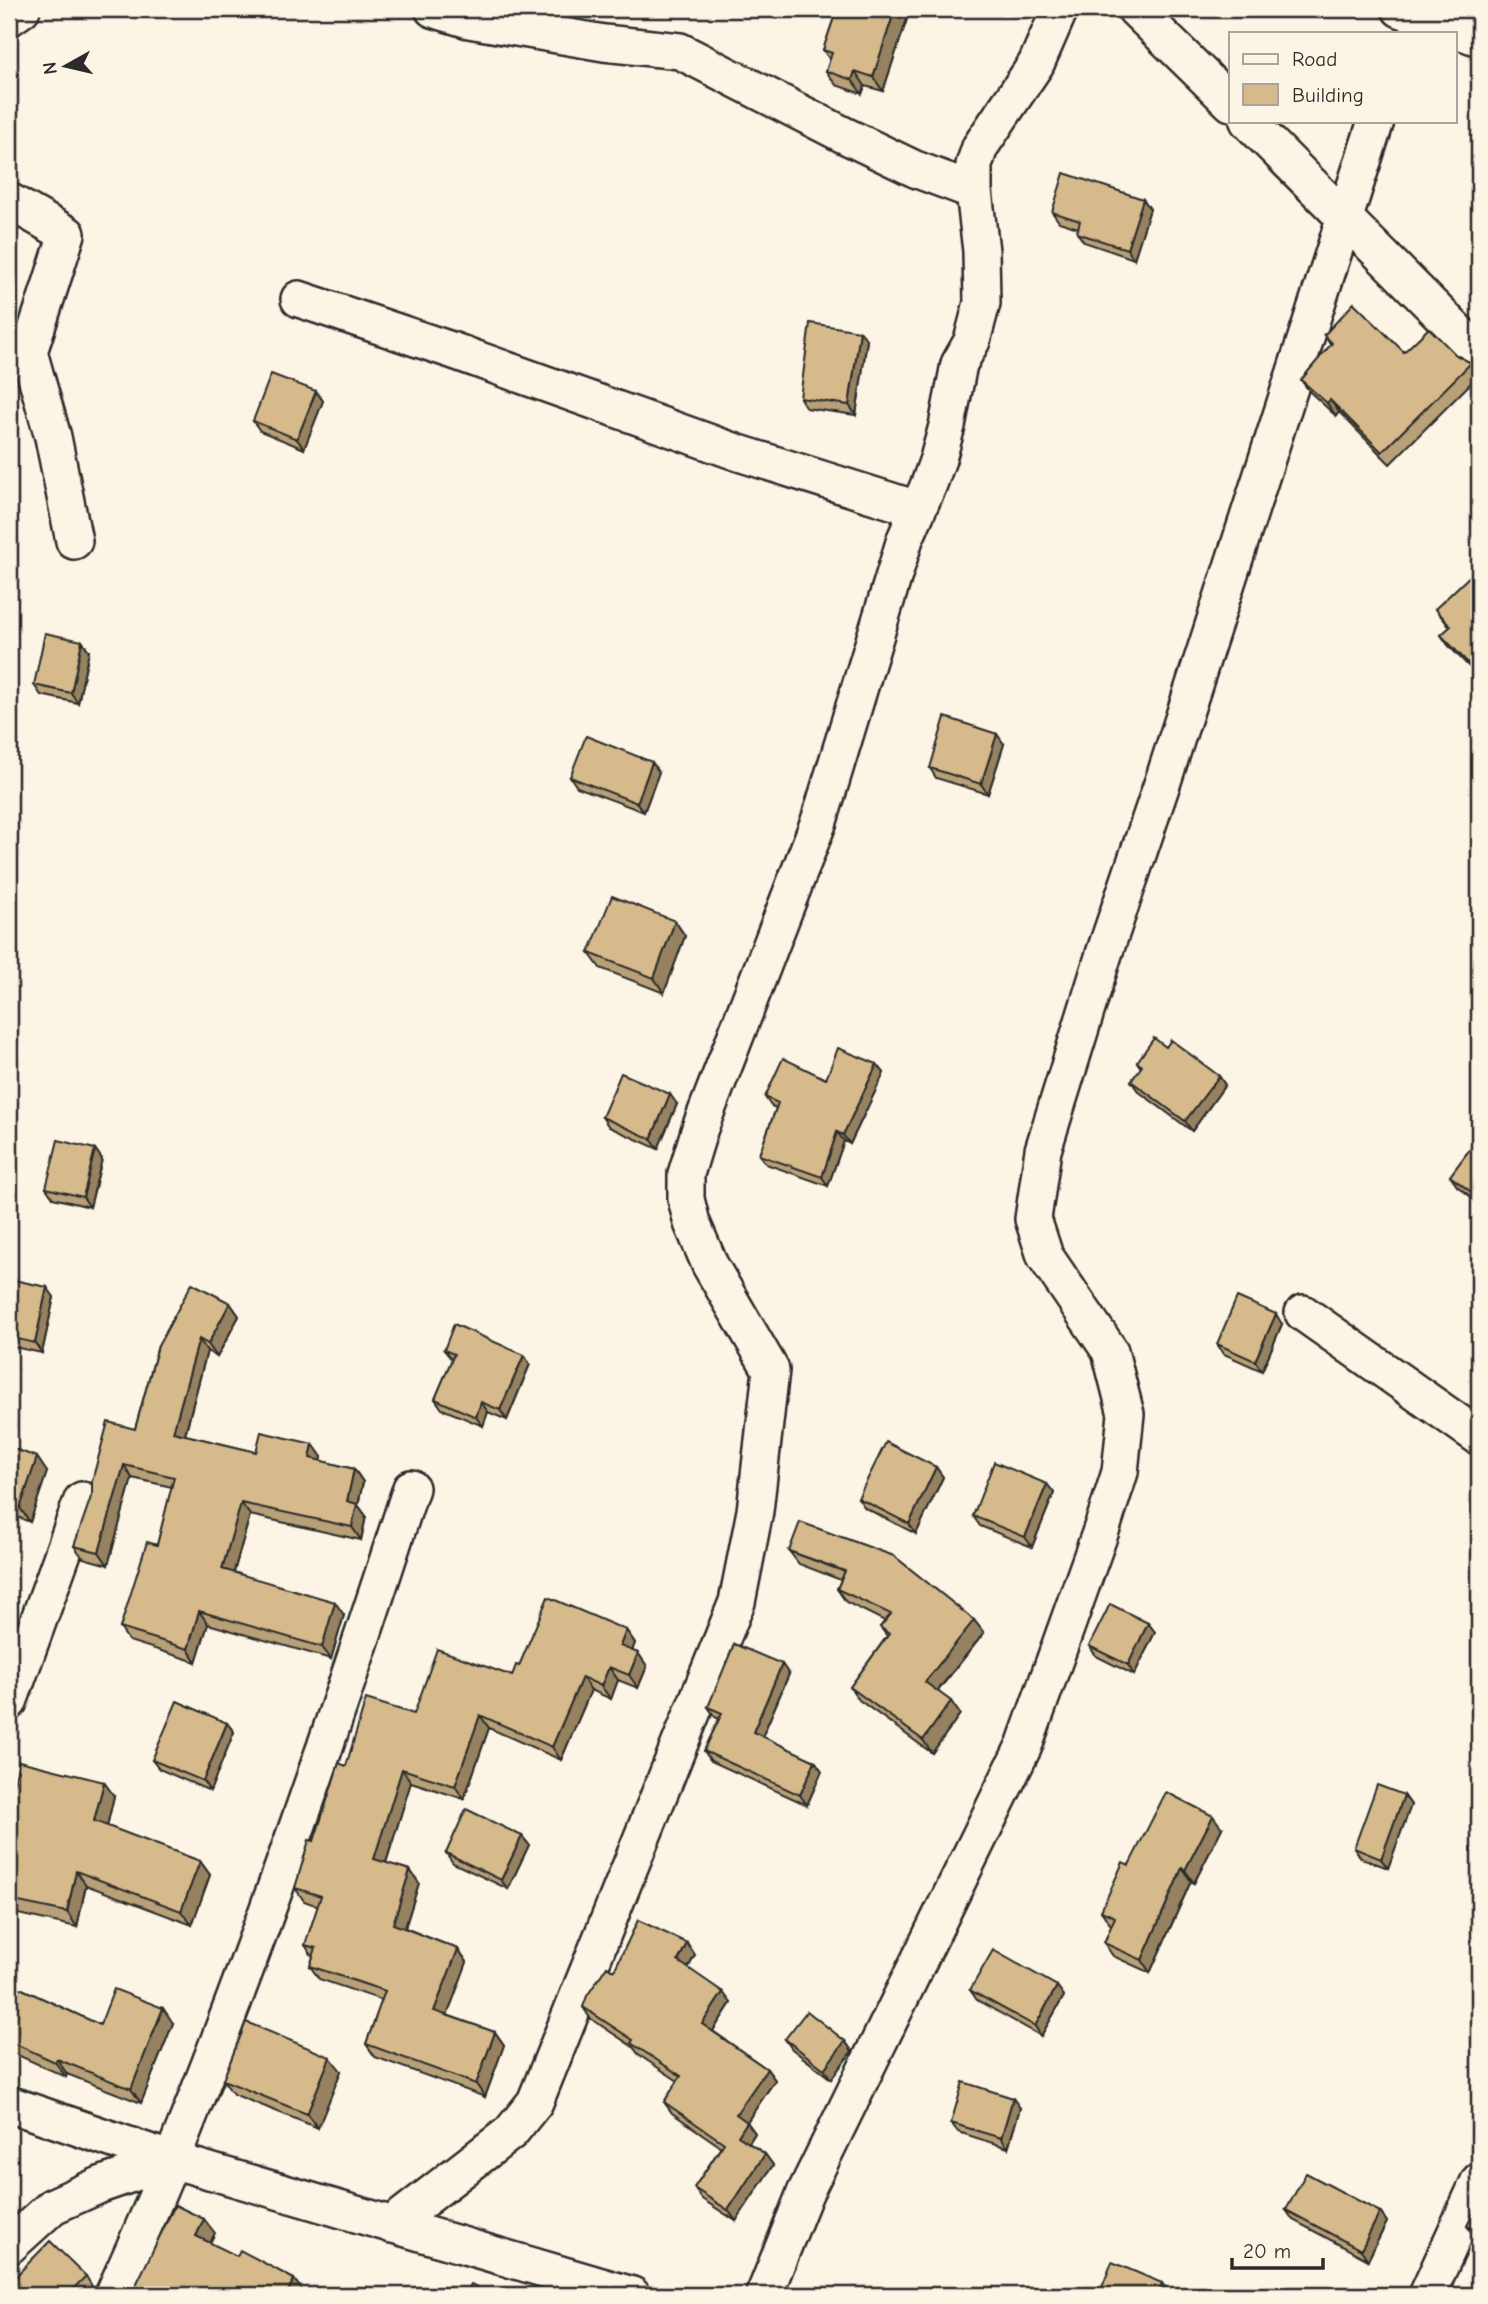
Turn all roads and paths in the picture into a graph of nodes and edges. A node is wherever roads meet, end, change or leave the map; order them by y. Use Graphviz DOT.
graph roads {
  1 [pos="22,9"];
  2 [pos="433,9"];
  3 [pos="1060,9"];
  4 [pos="1135,9"];
  5 [pos="9,18"];
  6 [pos="1404,18"];
  7 [pos="1479,38"];
  8 [pos="1229,101"];
  9 [pos="1249,122"];
  10 [pos="1376,122"];
  11 [pos="974,191"];
  12 [pos="9,201"];
  13 [pos="1344,218"];
  14 [pos="299,299"];
  15 [pos="1479,353"];
  16 [pos="917,509"];
  17 [pos="74,541"];
  18 [pos="1303,1313"];
  19 [pos="1479,1437"];
  20 [pos="411,1488"];
  21 [pos="82,1500"];
  22 [pos="9,1702"];
  23 [pos="9,2104"];
  24 [pos="172,2160"];
  25 [pos="1479,2181"];
  26 [pos="391,2225"];
  27 [pos="9,2246"];
  28 [pos="113,2295"];
  29 [pos="632,2295"];
  30 [pos="764,2295"];
  31 [pos="1427,2295"];
  1 -- 5 [label="street"];
  2 -- 11 [label="street"];
  3 -- 11 [label="street"];
  4 -- 8 [label="street"];
  6 -- 7 [label="street"];
  9 -- 13 [label="street"];
  10 -- 13 [label="street"];
  11 -- 16 [label="street"];
  12 -- 17 [label="street"];
  13 -- 15 [label="street"];
  13 -- 30 [label="street"];
  14 -- 16 [label="street"];
  16 -- 26 [label="street"];
  18 -- 19 [label="street"];
  20 -- 24 [label="street"];
  21 -- 22 [label="street"];
  23 -- 24 [label="street"];
  24 -- 26 [label="street"];
  24 -- 27 [label="street"];
  24 -- 28 [label="street"];
  25 -- 31 [label="street"];
  26 -- 29 [label="street"];
}
